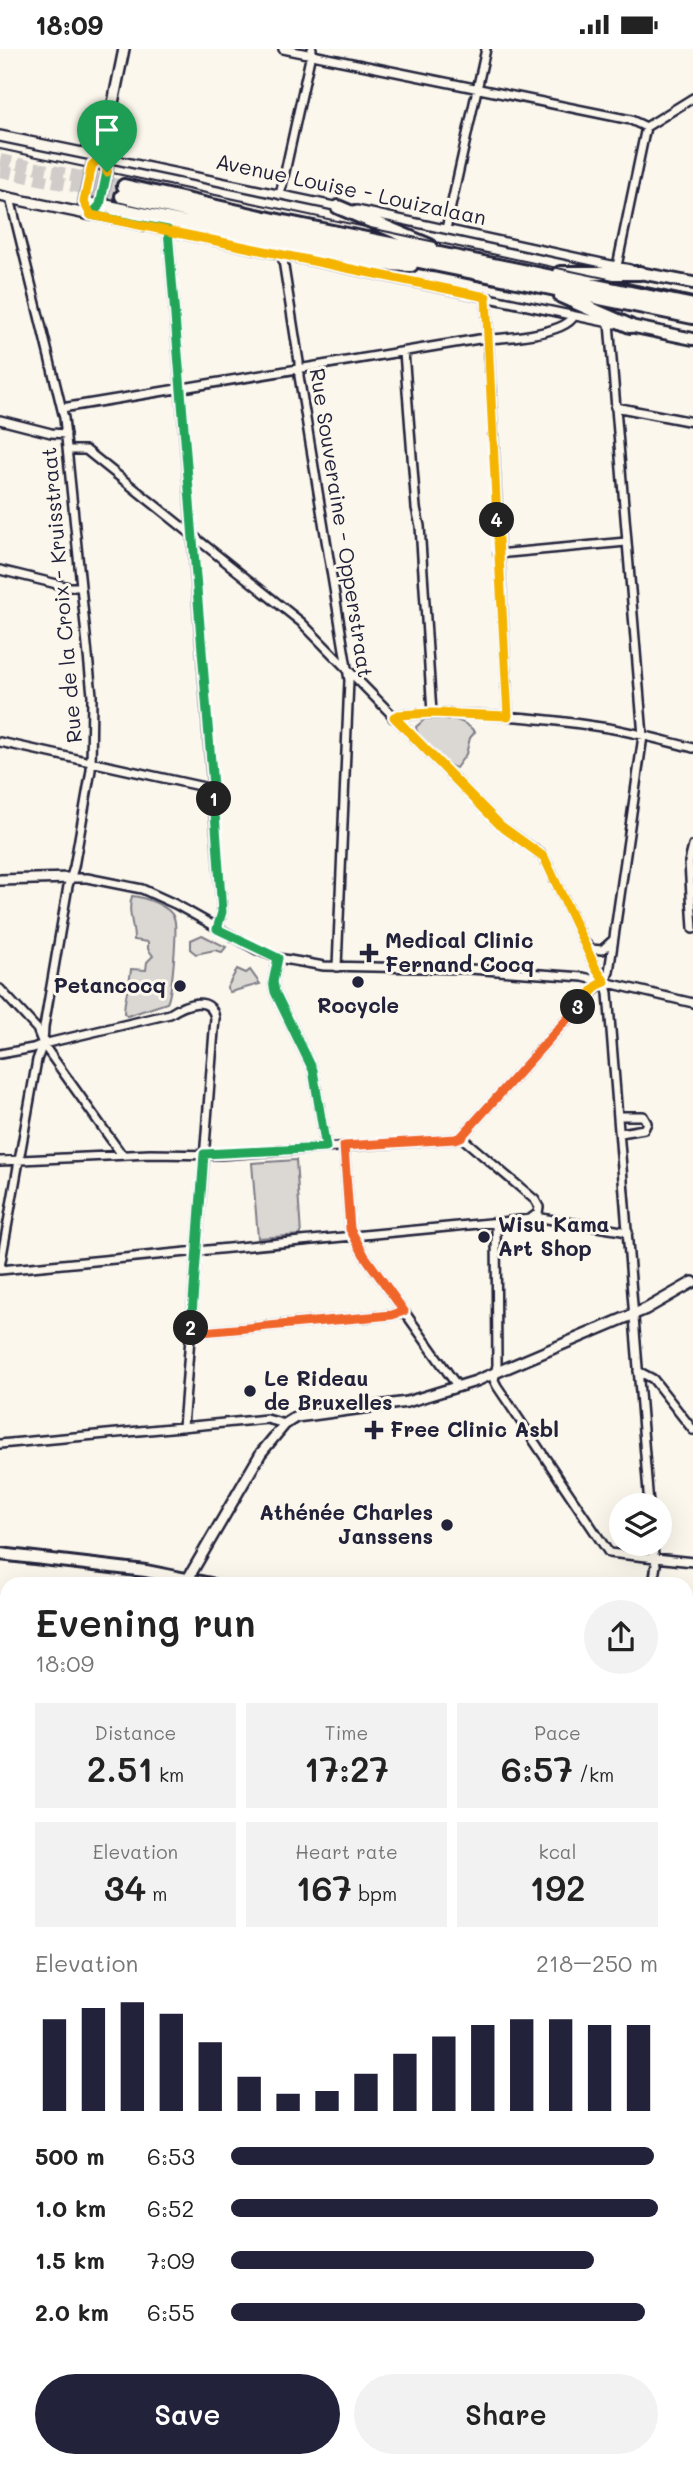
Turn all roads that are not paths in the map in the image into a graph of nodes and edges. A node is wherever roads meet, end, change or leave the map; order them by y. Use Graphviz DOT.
graph roads {
  1 [pos="124,49"];
  2 [pos="283,49"];
  3 [pos="486,49"];
  4 [pos="312,52"];
  5 [pos="477,90"];
  6 [pos="693,98"];
  7 [pos="646,127"];
  8 [pos="0,136"];
  9 [pos="102,157"];
  10 [pos="123,191"];
  11 [pos="281,195"];
  12 [pos="5,197"];
  13 [pos="338,207"];
  14 [pos="95,210"];
  15 [pos="446,229"];
  16 [pos="168,230"];
  17 [pos="282,254"];
  18 [pos="448,260"];
  19 [pos="353,264"];
  20 [pos="617,266"];
  21 [pos="376,269"];
  22 [pos="640,273"];
  23 [pos="531,278"];
  24 [pos="693,283"];
  25 [pos="486,297"];
  26 [pos="693,306"];
  27 [pos="574,316"];
  28 [pos="693,317"];
  29 [pos="609,323"];
  30 [pos="630,326"];
  31 [pos="488,339"];
  32 [pos="693,339"];
  33 [pos="404,352"];
  34 [pos="299,369"];
  35 [pos="179,388"];
  36 [pos="615,407"];
  37 [pos="62,408"];
  38 [pos="0,420"];
  39 [pos="693,422"];
  40 [pos="66,434"];
  41 [pos="68,450"];
  42 [pos="192,535"];
  43 [pos="626,542"];
  44 [pos="498,554"];
  45 [pos="0,570"];
  46 [pos="81,587"];
  47 [pos="347,669"];
  48 [pos="432,713"];
  49 [pos="508,716"];
  50 [pos="394,717"];
  51 [pos="643,736"];
  52 [pos="0,742"];
  53 [pos="693,748"];
  54 [pos="91,762"];
  55 [pos="213,789"];
  56 [pos="693,846"];
  57 [pos="70,878"];
  58 [pos="0,880"];
  59 [pos="217,929"];
  60 [pos="693,929"];
  61 [pos="614,938"];
  62 [pos="585,943"];
  63 [pos="278,958"];
  64 [pos="337,967"];
  65 [pos="605,982"];
  66 [pos="0,989"];
  67 [pos="693,1003"];
  68 [pos="43,1044"];
  69 [pos="0,1054"];
  70 [pos="620,1116"];
  71 [pos="621,1133"];
  72 [pos="461,1137"];
  73 [pos="344,1146"];
  74 [pos="326,1148"];
  75 [pos="204,1154"];
  76 [pos="122,1155"];
  77 [pos="19,1160"];
  78 [pos="0,1161"];
  79 [pos="530,1219"];
  80 [pos="496,1223"];
  81 [pos="628,1232"];
  82 [pos="354,1236"];
  83 [pos="196,1251"];
  84 [pos="0,1269"];
  85 [pos="693,1282"];
  86 [pos="404,1311"];
  87 [pos="633,1315"];
  88 [pos="190,1333"];
  89 [pos="638,1371"];
  90 [pos="495,1375"];
  91 [pos="458,1387"];
  92 [pos="285,1424"];
  93 [pos="183,1427"];
  94 [pos="693,1430"];
  95 [pos="0,1444"];
  96 [pos="648,1493"];
  97 [pos="0,1554"];
  98 [pos="654,1557"];
  99 [pos="693,1562"];
  100 [pos="171,1577"];
  101 [pos="189,1577"];
  102 [pos="654,1577"];
  1 -- 9 [label="street"];
  2 -- 4 [label="street"];
  3 -- 5 [label="street"];
  4 -- 5 [label="street"];
  4 -- 11 [label="street"];
  5 -- 7 [label="street"];
  5 -- 15 [label="street"];
  6 -- 7 [label="street"];
  7 -- 20 [label="street"];
  8 -- 9 [label="street, Avenue Louise - Louizalaan"];
  9 -- 11 [label="street, Avenue Louise - Louizalaan"];
  9 -- 14 [label="street"];
  9 -- 14 [label="street"];
  10 -- 18 [label="main road, Avenue Louise - Louizalaan"];
  11 -- 13 [label="street, Avenue Louise - Louizalaan"];
  12 -- 14 [label="street"];
  12 -- 37 [label="street, Rue de la Croix - Kruisstraat"];
  13 -- 15 [label="street, Avenue Louise - Louizalaan"];
  13 -- 18 [label="main road"];
  14 -- 16 [label="street"];
  14 -- 19 [label="main road"];
  15 -- 20 [label="street, Avenue Louise - Louizalaan"];
  16 -- 17 [label="street"];
  16 -- 35 [label="street"];
  17 -- 19 [label="street"];
  17 -- 34 [label="street, Rue Souveraine - Opperstraat"];
  18 -- 21 [label="main road"];
  18 -- 23 [label="main road, Avenue Louise - Louizalaan"];
  19 -- 21 [label="main road"];
  20 -- 22 [label="street, Avenue Louise - Louizalaan"];
  21 -- 25 [label="street"];
  22 -- 23 [label="main road"];
  22 -- 24 [label="main road, Avenue Louise - Louizalaan"];
  23 -- 26 [label="main road, Avenue Louise - Louizalaan"];
  23 -- 28 [label="main road, Avenue Louise - Louizalaan"];
  23 -- 30 [label="main road"];
  25 -- 27 [label="street"];
  25 -- 31 [label="street"];
  27 -- 29 [label="street"];
  27 -- 31 [label="street"];
  29 -- 30 [label="street"];
  29 -- 36 [label="street"];
  30 -- 32 [label="main road"];
  31 -- 33 [label="street"];
  31 -- 44 [label="street"];
  33 -- 34 [label="street"];
  33 -- 48 [label="street"];
  34 -- 35 [label="street"];
  34 -- 47 [label="street, Rue Souveraine - Opperstraat"];
  35 -- 37 [label="street"];
  35 -- 42 [label="street"];
  36 -- 39 [label="street"];
  36 -- 43 [label="street"];
  37 -- 40 [label="street, Rue de la Croix - Kruisstraat"];
  38 -- 40 [label="street"];
  40 -- 41 [label="street, Rue de la Croix - Kruisstraat"];
  41 -- 42 [label="street"];
  41 -- 46 [label="street, Rue de la Croix - Kruisstraat"];
  42 -- 47 [label="street"];
  42 -- 55 [label="street"];
  43 -- 44 [label="street"];
  43 -- 51 [label="street"];
  44 -- 49 [label="street"];
  45 -- 46 [label="street"];
  46 -- 54 [label="street, Rue de la Croix - Kruisstraat"];
  47 -- 50 [label="street"];
  47 -- 64 [label="street, Rue Souveraine - Opperstraat"];
  48 -- 49 [label="street"];
  48 -- 50 [label="street"];
  49 -- 51 [label="street"];
  50 -- 62 [label="street"];
  51 -- 53 [label="street"];
  51 -- 61 [label="street"];
  52 -- 54 [label="street"];
  54 -- 55 [label="street"];
  54 -- 57 [label="street, Rue de la Croix - Kruisstraat"];
  55 -- 59 [label="street"];
  56 -- 60 [label="street"];
  57 -- 58 [label="street"];
  57 -- 59 [label="street"];
  57 -- 68 [label="street, Rue de la Croix - Kruisstraat"];
  59 -- 63 [label="street"];
  61 -- 62 [label="street"];
  61 -- 65 [label="street"];
  62 -- 65 [label="street"];
  63 -- 64 [label="street"];
  63 -- 74 [label="street"];
  64 -- 65 [label="street"];
  65 -- 67 [label="street"];
  65 -- 70 [label="street"];
  65 -- 72 [label="street"];
  66 -- 68 [label="street"];
  68 -- 69 [label="street"];
  68 -- 75 [label="street"];
  68 -- 76 [label="street"];
  68 -- 77 [label="street, Rue de la Croix - Kruisstraat"];
  70 -- 71 [label="street"];
  70 -- 71 [label="street"];
  71 -- 81 [label="street"];
  72 -- 73 [label="street"];
  72 -- 79 [label="street"];
  73 -- 74 [label="street"];
  73 -- 82 [label="street"];
  74 -- 75 [label="street"];
  75 -- 76 [label="street"];
  75 -- 83 [label="street"];
  76 -- 77 [label="street"];
  77 -- 78 [label="street"];
  77 -- 84 [label="street, Rue de la Croix - Kruisstraat"];
  79 -- 80 [label="street"];
  79 -- 81 [label="street"];
  80 -- 82 [label="street"];
  80 -- 90 [label="street"];
  81 -- 87 [label="street"];
  82 -- 83 [label="street"];
  82 -- 86 [label="street"];
  83 -- 84 [label="street"];
  83 -- 88 [label="street"];
  85 -- 87 [label="street"];
  86 -- 88 [label="street"];
  86 -- 91 [label="street"];
  87 -- 89 [label="street"];
  87 -- 90 [label="street"];
  88 -- 93 [label="street"];
  89 -- 94 [label="street"];
  89 -- 96 [label="street"];
  90 -- 91 [label="street"];
  90 -- 98 [label="street"];
  91 -- 92 [label="street"];
  92 -- 93 [label="street"];
  92 -- 101 [label="street"];
  93 -- 95 [label="street"];
  97 -- 100 [label="main road"];
  98 -- 99 [label="street"];
  98 -- 102 [label="street"];
}
